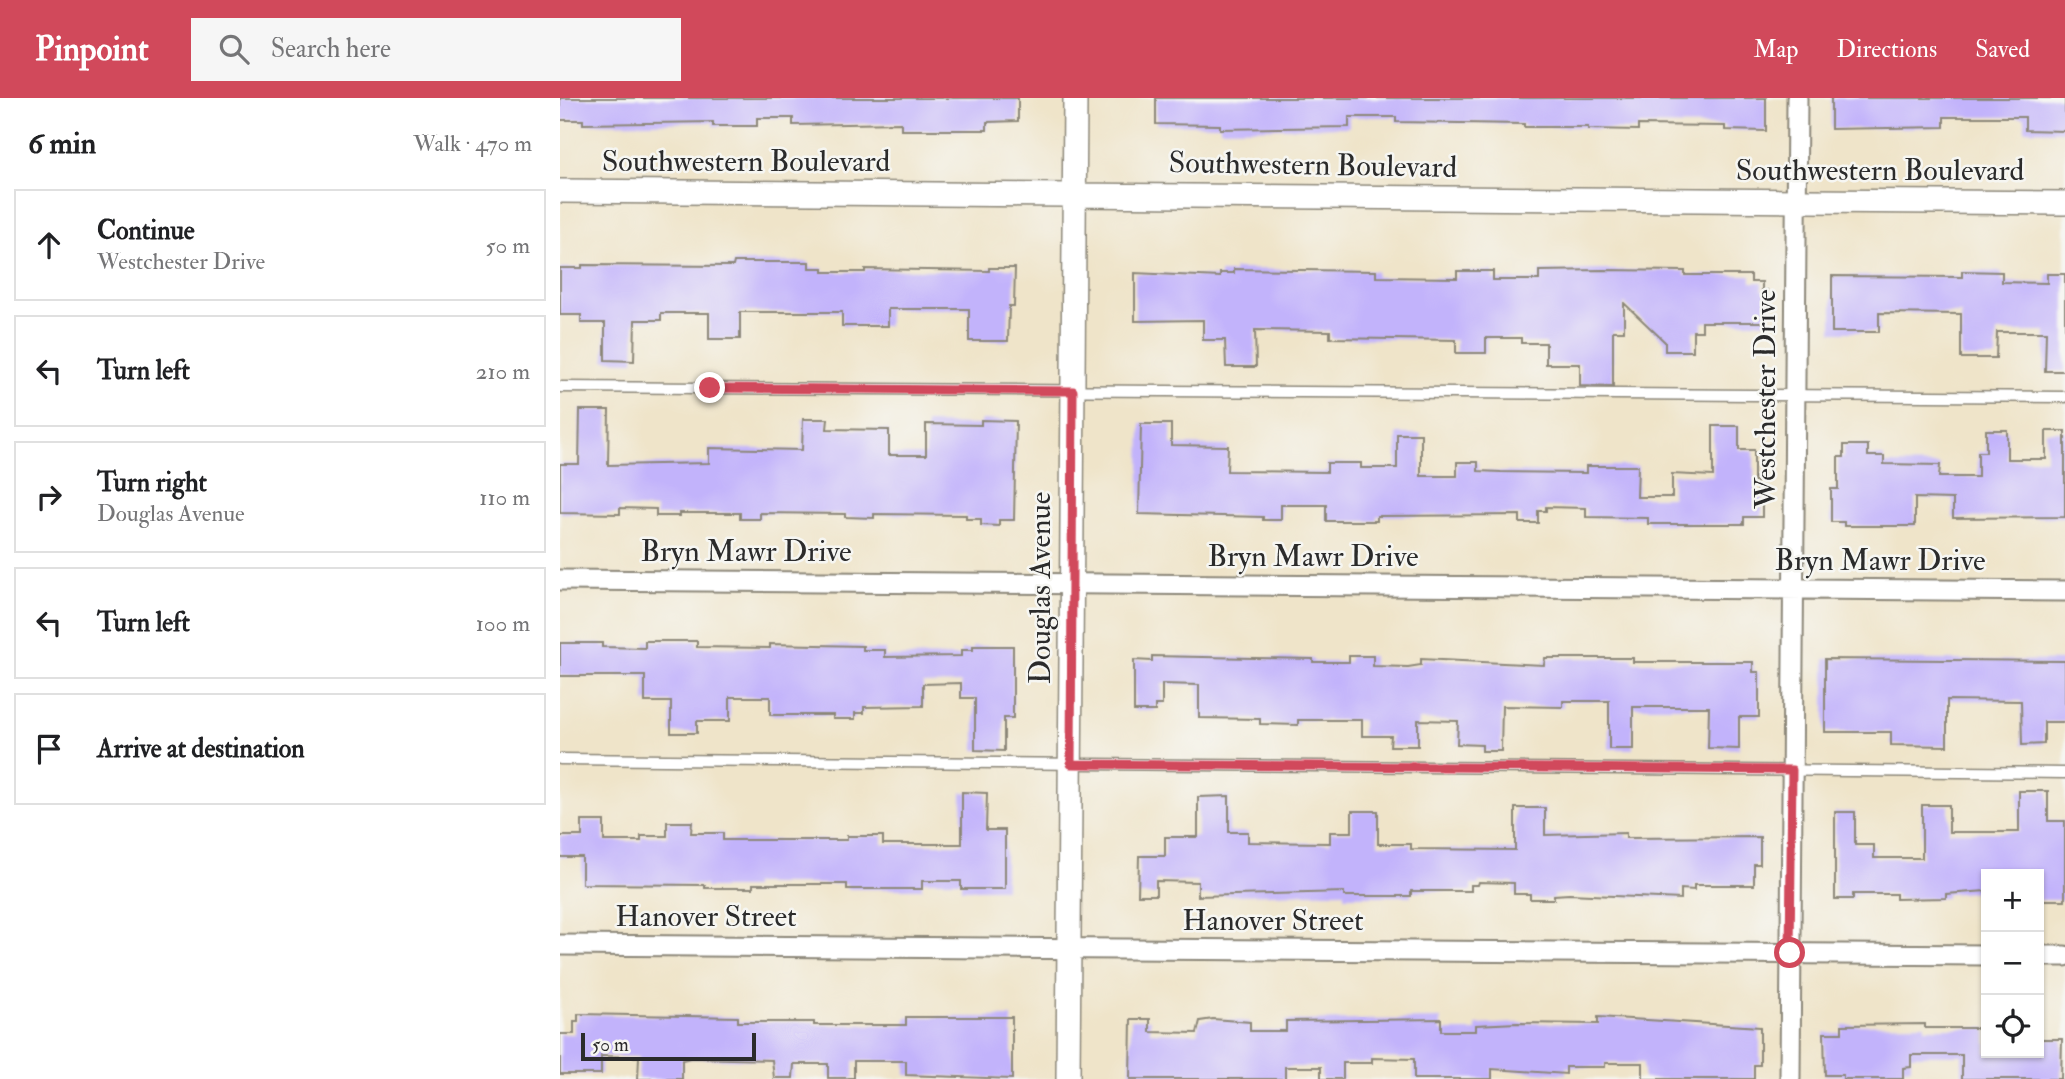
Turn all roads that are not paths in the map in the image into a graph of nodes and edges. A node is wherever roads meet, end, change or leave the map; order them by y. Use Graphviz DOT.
graph roads {
  1 [pos="1075,98"];
  2 [pos="1797,98"];
  3 [pos="560,191"];
  4 [pos="1075,194"];
  5 [pos="1796,201"];
  6 [pos="2065,203"];
  7 [pos="560,387"];
  8 [pos="1073,391"];
  9 [pos="1795,395"];
  10 [pos="2065,397"];
  11 [pos="560,580"];
  12 [pos="1072,584"];
  13 [pos="1793,589"];
  14 [pos="2065,591"];
  15 [pos="560,759"];
  16 [pos="1071,764"];
  17 [pos="1792,770"];
  18 [pos="2065,773"];
  19 [pos="560,945"];
  20 [pos="1069,949"];
  21 [pos="1790,953"];
  22 [pos="1981,955"];
  23 [pos="2044,956"];
  24 [pos="2065,956"];
  25 [pos="1069,1079"];
  26 [pos="1790,1079"];
  1 -- 4 [label="street, Douglas Avenue"];
  2 -- 5 [label="street, Westchester Drive"];
  3 -- 4 [label="street, Southwestern Boulevard"];
  4 -- 5 [label="street, Southwestern Boulevard"];
  4 -- 8 [label="street, Douglas Avenue"];
  5 -- 6 [label="street, Southwestern Boulevard"];
  5 -- 9 [label="street, Westchester Drive"];
  7 -- 8 [label="lane"];
  8 -- 9 [label="lane"];
  8 -- 12 [label="street, Douglas Avenue"];
  9 -- 10 [label="lane"];
  9 -- 13 [label="street, Westchester Drive"];
  11 -- 12 [label="street, Bryn Mawr Drive"];
  12 -- 13 [label="street, Bryn Mawr Drive"];
  12 -- 16 [label="street, Douglas Avenue"];
  13 -- 14 [label="street, Bryn Mawr Drive"];
  13 -- 17 [label="street, Westchester Drive"];
  15 -- 16 [label="lane"];
  16 -- 17 [label="lane"];
  16 -- 20 [label="street, Douglas Avenue"];
  17 -- 18 [label="lane"];
  17 -- 21 [label="street, Westchester Drive"];
  19 -- 20 [label="street, Hanover Street"];
  20 -- 21 [label="street, Hanover Street"];
  20 -- 25 [label="street, Douglas Avenue"];
  21 -- 22 [label="street, Hanover Street"];
  21 -- 26 [label="street, Westchester Drive"];
  23 -- 24 [label="street"];
}
